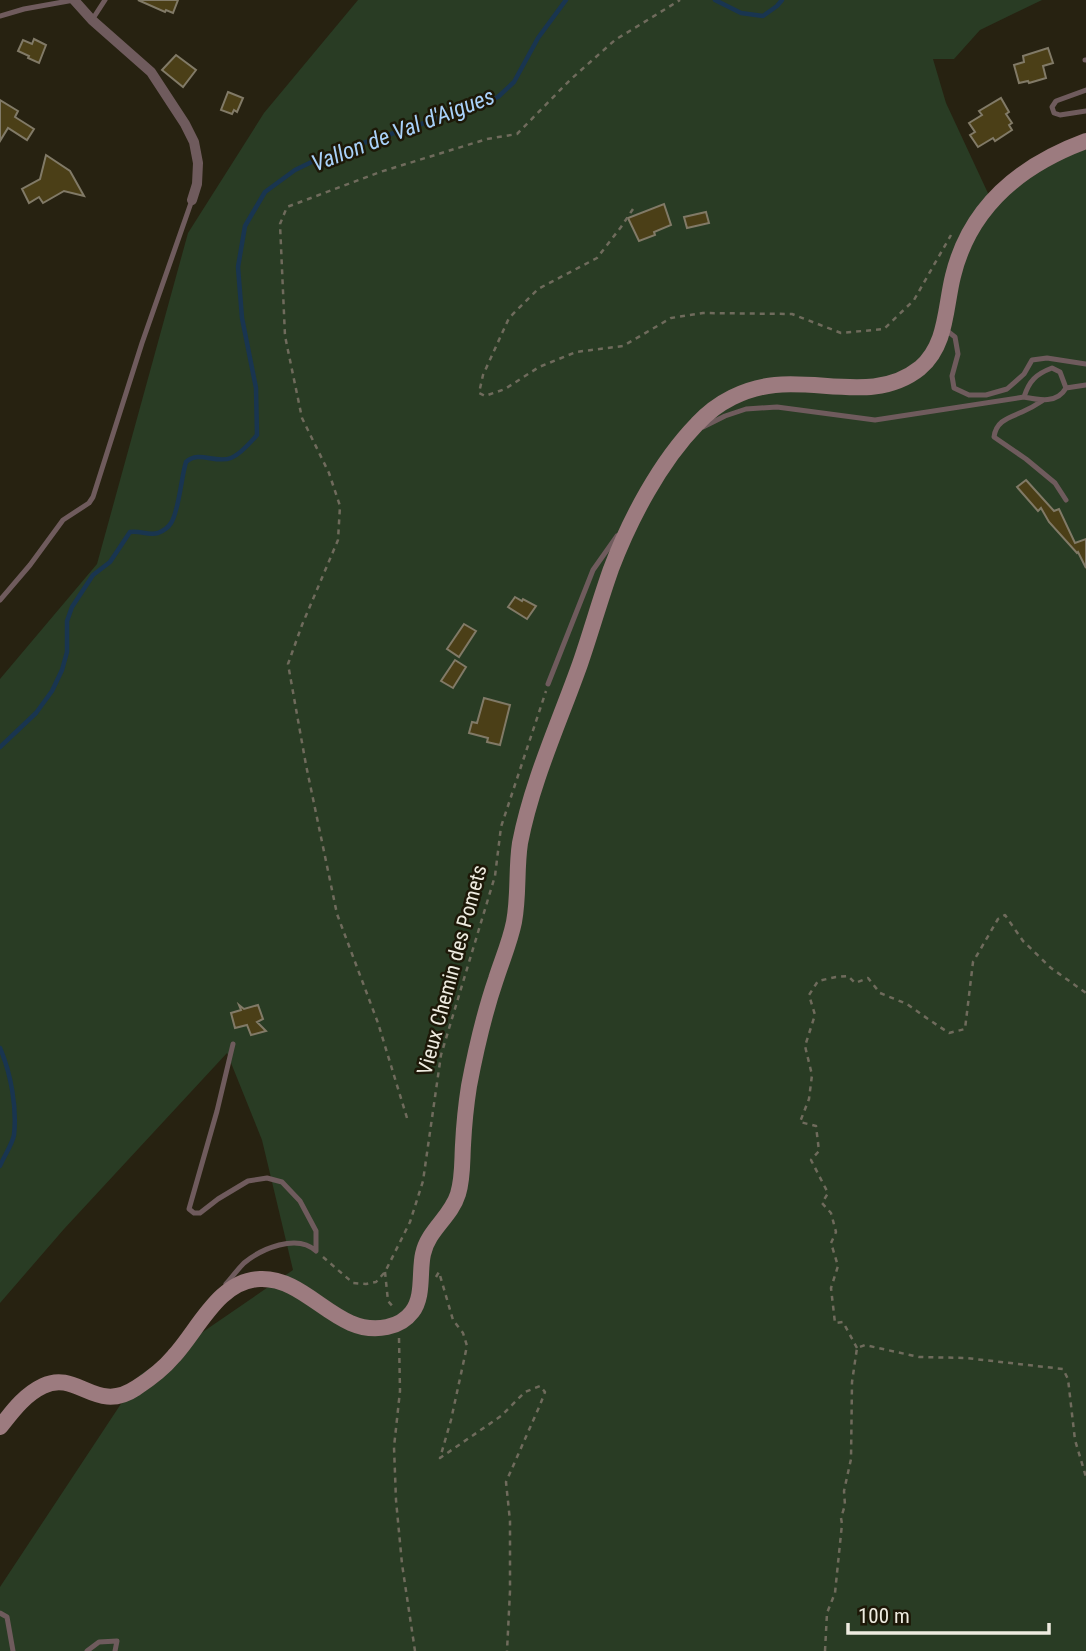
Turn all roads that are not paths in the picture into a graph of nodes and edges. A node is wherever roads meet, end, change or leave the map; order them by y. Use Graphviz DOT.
graph roads {
  1 [pos="74,0"];
  2 [pos="105,0"];
  3 [pos="0,16"];
  4 [pos="92,20"];
  5 [pos="1086,90"];
  6 [pos="1086,111"];
  7 [pos="1086,141"];
  8 [pos="192,200"];
  9 [pos="943,328"];
  10 [pos="1086,364"];
  11 [pos="1086,385"];
  12 [pos="1066,388"];
  13 [pos="1024,397"];
  14 [pos="1042,401"];
  15 [pos="687,436"];
  16 [pos="644,499"];
  17 [pos="1066,500"];
  18 [pos="0,600"];
  19 [pos="548,684"];
  20 [pos="233,1044"];
  21 [pos="197,1324"];
  22 [pos="1,1426"];
  23 [pos="0,1613"];
  24 [pos="13,1651"];
  25 [pos="86,1651"];
  26 [pos="115,1651"];
  1 -- 3 [label="lane"];
  1 -- 4 [label="street"];
  2 -- 4 [label="lane"];
  4 -- 8 [label="street"];
  5 -- 6 [label="lane"];
  7 -- 9 [label="street"];
  8 -- 18 [label="lane"];
  9 -- 10 [label="lane"];
  9 -- 15 [label="street"];
  11 -- 12 [label="lane"];
  12 -- 13 [label="lane"];
  12 -- 14 [label="lane"];
  13 -- 14 [label="lane"];
  13 -- 15 [label="lane"];
  14 -- 17 [label="lane"];
  15 -- 16 [label="street"];
  16 -- 19 [label="lane"];
  16 -- 21 [label="street"];
  20 -- 21 [label="lane"];
  21 -- 22 [label="street"];
  23 -- 24 [label="lane"];
  25 -- 26 [label="lane"];
}
